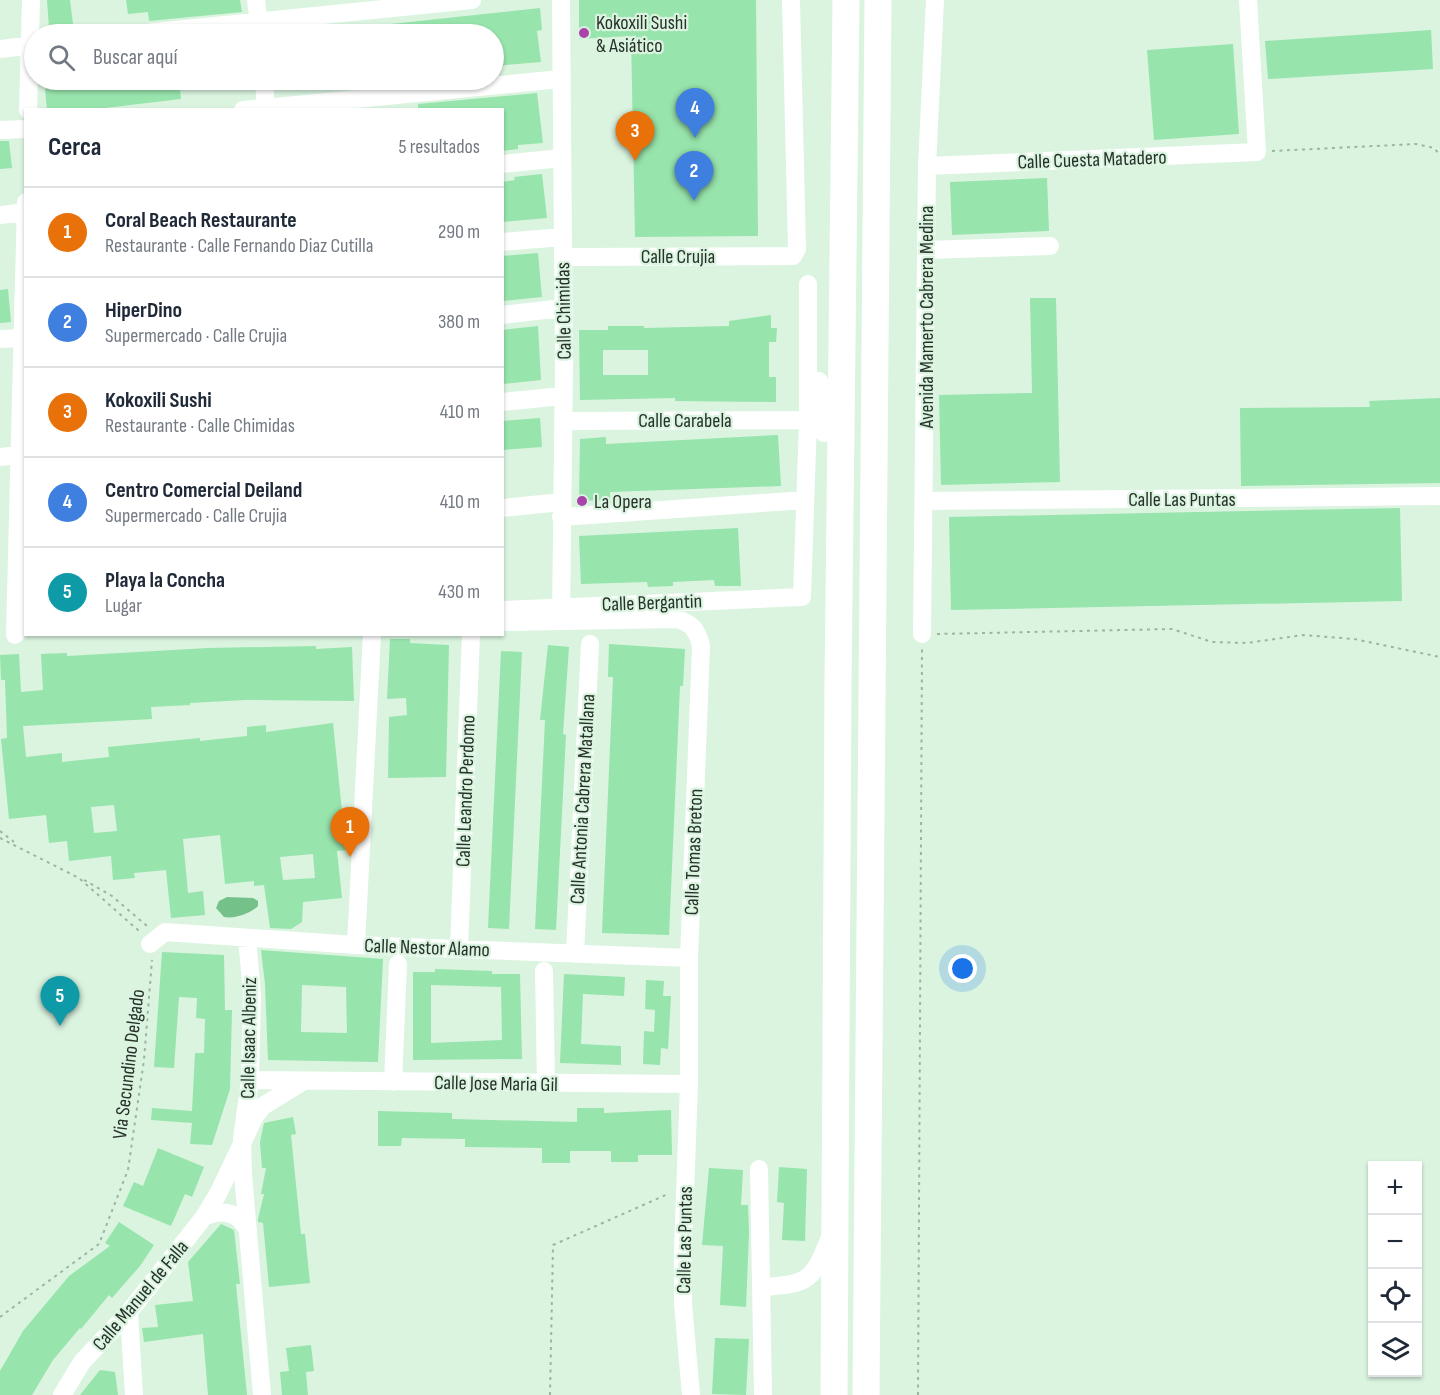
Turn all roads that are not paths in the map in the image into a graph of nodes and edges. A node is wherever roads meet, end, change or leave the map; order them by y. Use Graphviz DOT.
graph roads {
  1 [pos="31,0"];
  2 [pos="256,0"];
  3 [pos="472,0"];
  4 [pos="561,0"];
  5 [pos="791,0"];
  6 [pos="827,0"];
  7 [pos="846,0"];
  8 [pos="935,0"];
  9 [pos="1248,0"];
  10 [pos="891,4"];
  11 [pos="32,24"];
  12 [pos="259,24"];
  13 [pos="289,24"];
  14 [pos="24,46"];
  15 [pos="0,49"];
  16 [pos="561,79"];
  17 [pos="504,85"];
  18 [pos="30,90"];
  19 [pos="265,90"];
  20 [pos="449,90"];
  21 [pos="28,108"];
  22 [pos="266,108"];
  23 [pos="24,129"];
  24 [pos="0,130"];
  25 [pos="562,158"];
  26 [pos="504,164"];
  27 [pos="927,166"];
  28 [pos="24,212"];
  29 [pos="0,215"];
  30 [pos="562,237"];
  31 [pos="504,242"];
  32 [pos="1050,246"];
  33 [pos="926,250"];
  34 [pos="793,256"];
  35 [pos="562,258"];
  36 [pos="24,304"];
  37 [pos="563,308"];
  38 [pos="504,315"];
  39 [pos="22,338"];
  40 [pos="0,339"];
  41 [pos="24,368"];
  42 [pos="563,396"];
  43 [pos="504,402"];
  44 [pos="563,421"];
  45 [pos="816,426"];
  46 [pos="23,454"];
  47 [pos="0,456"];
  48 [pos="1440,496"];
  49 [pos="805,500"];
  50 [pos="924,501"];
  51 [pos="504,508"];
  52 [pos="562,510"];
  53 [pos="504,610"];
  54 [pos="561,614"];
  55 [pos="624,620"];
  56 [pos="504,622"];
  57 [pos="17,630"];
  58 [pos="922,634"];
  59 [pos="372,636"];
  60 [pos="471,636"];
  61 [pos="590,644"];
  62 [pos="838,683"];
  63 [pos="247,938"];
  64 [pos="150,944"];
  65 [pos="356,945"];
  66 [pos="459,948"];
  67 [pos="575,954"];
  68 [pos="689,958"];
  69 [pos="398,964"];
  70 [pos="544,970"];
  71 [pos="250,1080"];
  72 [pos="304,1081"];
  73 [pos="393,1082"];
  74 [pos="546,1083"];
  75 [pos="688,1084"];
  76 [pos="242,1139"];
  77 [pos="759,1169"];
  78 [pos="218,1194"];
  79 [pos="204,1217"];
  80 [pos="835,1221"];
  81 [pos="248,1231"];
  82 [pos="763,1287"];
  83 [pos="129,1312"];
  84 [pos="62,1395"];
  85 [pos="134,1395"];
  86 [pos="262,1395"];
  87 [pos="692,1395"];
  88 [pos="763,1395"];
  89 [pos="834,1395"];
  90 [pos="866,1395"];
  1 -- 11 [label="street"];
  2 -- 12 [label="street"];
  3 -- 13 [label="street"];
  4 -- 16 [label="street, Calle Chimidas"];
  5 -- 34 [label="street"];
  6 -- 45 [label="highway"];
  7 -- 62 [label="highway"];
  8 -- 27 [label="street, Avenida Mamerto Cabrera Medina"];
  9 -- 27 [label="street, Calle Cuesta Matadero"];
  10 -- 90 [label="highway"];
  14 -- 15 [label="street"];
  16 -- 17 [label="street"];
  16 -- 25 [label="street, Calle Chimidas"];
  18 -- 21 [label="street"];
  19 -- 22 [label="street"];
  20 -- 22 [label="street"];
  23 -- 24 [label="street"];
  25 -- 26 [label="street"];
  25 -- 30 [label="street, Calle Chimidas"];
  27 -- 33 [label="street, Avenida Mamerto Cabrera Medina"];
  28 -- 29 [label="street"];
  30 -- 31 [label="street"];
  30 -- 35 [label="street, Calle Chimidas"];
  32 -- 33 [label="street"];
  33 -- 50 [label="street, Avenida Mamerto Cabrera Medina"];
  34 -- 35 [label="street, Calle Crujia"];
  34 -- 45 [label="street"];
  35 -- 37 [label="street, Calle Chimidas"];
  36 -- 39 [label="street"];
  37 -- 38 [label="street"];
  37 -- 42 [label="street, Calle Chimidas"];
  39 -- 40 [label="street"];
  39 -- 41 [label="street"];
  41 -- 46 [label="street"];
  42 -- 43 [label="street"];
  42 -- 44 [label="street, Calle Chimidas"];
  44 -- 45 [label="street, Calle Carabela"];
  44 -- 52 [label="street, Calle Chimidas"];
  45 -- 49 [label="street"];
  45 -- 62 [label="highway"];
  46 -- 47 [label="street"];
  46 -- 57 [label="street"];
  48 -- 50 [label="street, Calle Las Puntas"];
  49 -- 52 [label="street"];
  49 -- 54 [label="street, Calle Bergantin"];
  50 -- 58 [label="street, Avenida Mamerto Cabrera Medina"];
  51 -- 52 [label="street"];
  52 -- 54 [label="street, Calle Chimidas"];
  53 -- 54 [label="street, Calle Bergantin"];
  54 -- 55 [label="street"];
  54 -- 56 [label="street"];
  54 -- 61 [label="street"];
  55 -- 61 [label="street"];
  55 -- 68 [label="street, Calle Tomas Breton"];
  59 -- 65 [label="street"];
  60 -- 66 [label="street, Calle Leandro Perdomo"];
  61 -- 67 [label="street, Calle Antonia Cabrera Matallana"];
  62 -- 80 [label="highway"];
  63 -- 64 [label="street, Calle Nestor Alamo"];
  63 -- 65 [label="street, Calle Nestor Alamo"];
  63 -- 71 [label="street, Calle Isaac Albeniz"];
  65 -- 66 [label="street, Calle Nestor Alamo"];
  66 -- 67 [label="street, Calle Nestor Alamo"];
  67 -- 68 [label="street, Calle Nestor Alamo"];
  68 -- 75 [label="street, Calle Tomas Breton"];
  69 -- 73 [label="street"];
  70 -- 74 [label="street"];
  71 -- 72 [label="street, Calle Jose Maria Gil"];
  71 -- 76 [label="street, Calle Isaac Albeniz"];
  72 -- 73 [label="street, Calle Jose Maria Gil"];
  72 -- 76 [label="street"];
  73 -- 74 [label="street, Calle Jose Maria Gil"];
  74 -- 75 [label="street, Calle Jose Maria Gil"];
  75 -- 87 [label="street, Calle Las Puntas"];
  76 -- 78 [label="street, Calle Isaac Albeniz"];
  76 -- 81 [label="street, Calle Isaac Albeniz"];
  77 -- 82 [label="street"];
  78 -- 79 [label="street, Calle Manuel de Falla"];
  79 -- 81 [label="street"];
  79 -- 83 [label="street, Calle Manuel de Falla"];
  80 -- 82 [label="street"];
  80 -- 89 [label="highway"];
  81 -- 86 [label="street, Calle Isaac Albeniz"];
  82 -- 88 [label="street"];
  83 -- 84 [label="street, Calle Manuel de Falla"];
  83 -- 85 [label="street"];
}
